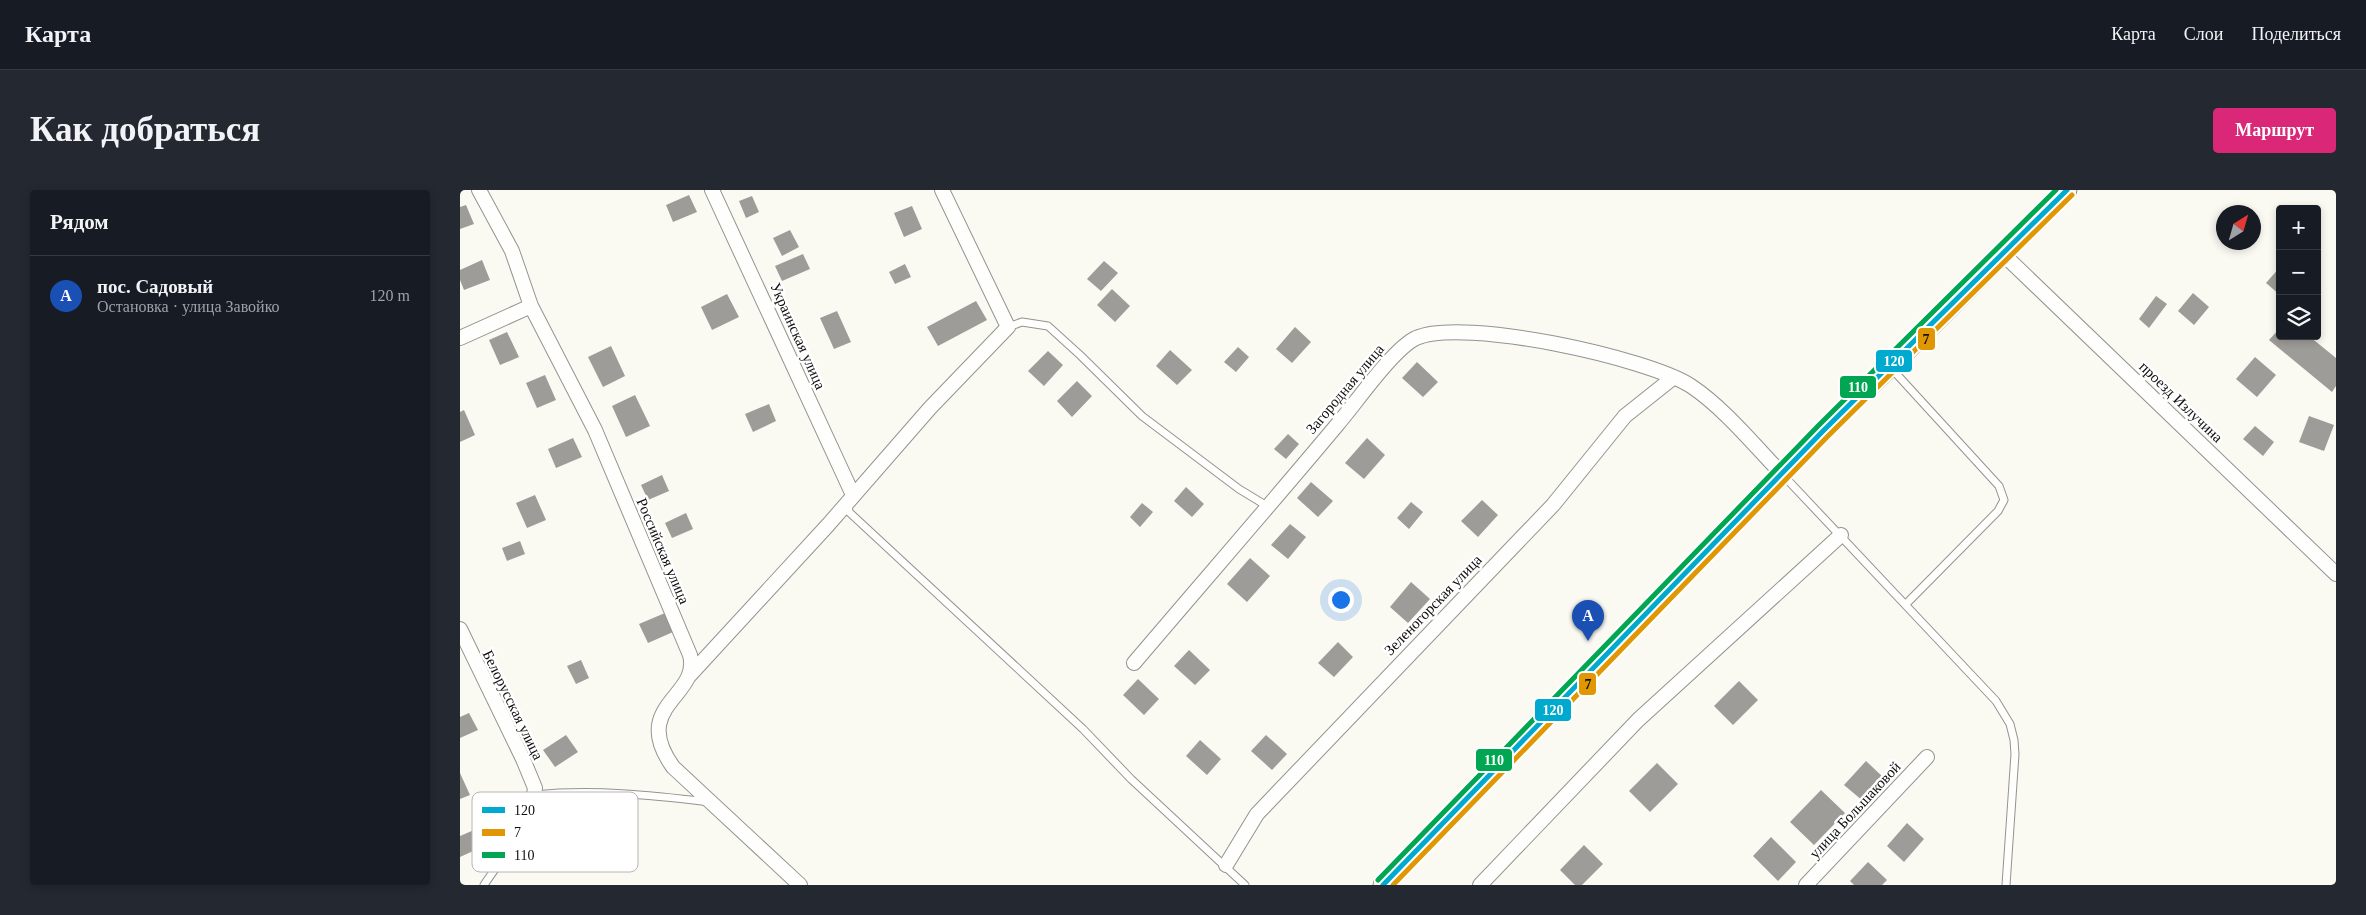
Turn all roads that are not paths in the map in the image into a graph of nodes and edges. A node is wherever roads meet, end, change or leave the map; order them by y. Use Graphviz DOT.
graph roads {
  1 [pos="479,190"];
  2 [pos="712,190"];
  3 [pos="942,190"];
  4 [pos="2067,190"];
  5 [pos="2003,254"];
  6 [pos="531,306"];
  7 [pos="1008,327"];
  8 [pos="460,338"];
  9 [pos="1890,367"];
  10 [pos="1674,377"];
  11 [pos="1782,474"];
  12 [pos="852,497"];
  13 [pos="1267,506"];
  14 [pos="1841,535"];
  15 [pos="2336,574"];
  16 [pos="1906,604"];
  17 [pos="460,629"];
  18 [pos="1134,663"];
  19 [pos="689,677"];
  20 [pos="1927,758"];
  21 [pos="534,792"];
  22 [pos="638,794"];
  23 [pos="710,803"];
  24 [pos="1226,865"];
  25 [pos="492,872"];
  26 [pos="484,885"];
  27 [pos="800,885"];
  28 [pos="1245,885"];
  29 [pos="1383,885"];
  30 [pos="1480,885"];
  31 [pos="1806,885"];
  32 [pos="2006,885"];
  1 -- 6 [label="street, Российская улица"];
  2 -- 12 [label="street, Украинская улица"];
  3 -- 7 [label="street"];
  4 -- 5 [label="main road"];
  5 -- 9 [label="main road"];
  5 -- 15 [label="street, проезд Излучина"];
  6 -- 8 [label="street"];
  6 -- 19 [label="street, Российская улица"];
  7 -- 12 [label="street"];
  7 -- 13 [label="lane"];
  9 -- 11 [label="main road"];
  9 -- 16 [label="lane"];
  10 -- 11 [label="street, Загородная улица"];
  10 -- 13 [label="street, Загородная улица"];
  10 -- 24 [label="street, Зеленогорская улица"];
  11 -- 14 [label="lane"];
  11 -- 29 [label="main road"];
  12 -- 19 [label="street"];
  12 -- 24 [label="lane"];
  13 -- 18 [label="street, Загородная улица"];
  14 -- 16 [label="lane"];
  14 -- 30 [label="street"];
  16 -- 32 [label="lane"];
  17 -- 21 [label="street, Белорусская улица"];
  19 -- 23 [label="street"];
  20 -- 31 [label="street, улица Большаковой"];
  22 -- 23 [label="lane"];
  23 -- 27 [label="street"];
  24 -- 28 [label="lane"];
  25 -- 26 [label="lane"];
}
